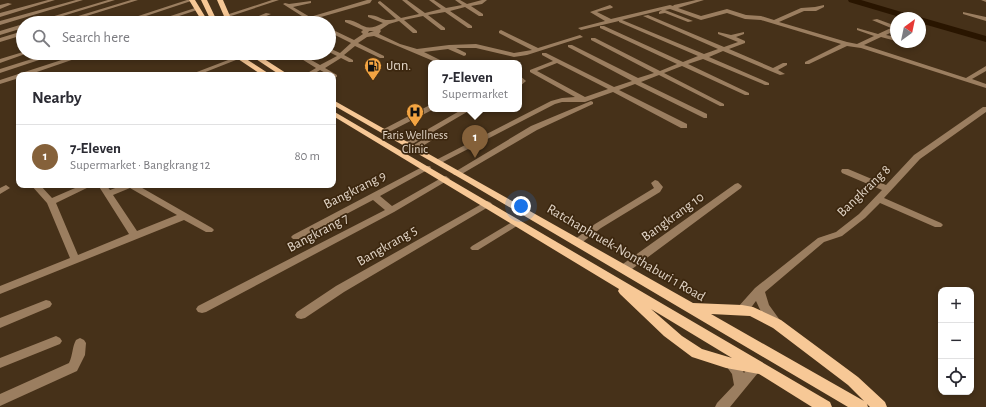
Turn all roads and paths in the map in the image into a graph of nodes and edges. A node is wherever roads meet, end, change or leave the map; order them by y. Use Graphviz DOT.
graph roads {
  1 [pos="54,0"];
  2 [pos="81,0"];
  3 [pos="113,0"];
  4 [pos="192,0"];
  5 [pos="204,0"];
  6 [pos="277,0"];
  7 [pos="370,0"];
  8 [pos="404,0"];
  9 [pos="431,0"];
  10 [pos="457,0"];
  11 [pos="485,0"];
  12 [pos="702,0"];
  13 [pos="983,0"];
  14 [pos="134,1"];
  15 [pos="986,1"];
  16 [pos="222,2"];
  17 [pos="308,2"];
  18 [pos="380,2"];
  19 [pos="10,4"];
  20 [pos="465,6"];
  21 [pos="822,6"];
  22 [pos="0,7"];
  23 [pos="610,7"];
  24 [pos="674,8"];
  25 [pos="197,9"];
  26 [pos="445,10"];
  27 [pos="965,13"];
  28 [pos="268,14"];
  29 [pos="424,14"];
  30 [pos="0,15"];
  31 [pos="25,16"];
  32 [pos="58,16"];
  33 [pos="82,16"];
  34 [pos="102,16"];
  35 [pos="142,16"];
  36 [pos="174,16"];
  37 [pos="202,16"];
  38 [pos="212,16"];
  39 [pos="226,16"];
  40 [pos="263,16"];
  41 [pos="306,16"];
  42 [pos="316,16"];
  43 [pos="370,16"];
  44 [pos="481,16"];
  45 [pos="16,18"];
  46 [pos="401,19"];
  47 [pos="986,19"];
  48 [pos="876,20"];
  49 [pos="348,21"];
  50 [pos="610,21"];
  51 [pos="622,21"];
  52 [pos="690,21"];
  53 [pos="775,22"];
  54 [pos="0,23"];
  55 [pos="387,23"];
  56 [pos="666,24"];
  57 [pos="602,26"];
  58 [pos="658,26"];
  59 [pos="890,26"];
  60 [pos="470,27"];
  61 [pos="16,28"];
  62 [pos="581,28"];
  63 [pos="443,29"];
  64 [pos="651,29"];
  65 [pos="859,29"];
  66 [pos="644,31"];
  67 [pos="890,31"];
  68 [pos="366,32"];
  69 [pos="375,32"];
  70 [pos="415,32"];
  71 [pos="502,32"];
  72 [pos="0,33"];
  73 [pos="336,33"];
  74 [pos="742,33"];
  75 [pos="720,34"];
  76 [pos="16,35"];
  77 [pos="880,35"];
  78 [pos="580,37"];
  79 [pos="624,37"];
  80 [pos="731,37"];
  81 [pos="890,38"];
  82 [pos="593,39"];
  83 [pos="0,40"];
  84 [pos="354,42"];
  85 [pos="846,44"];
  86 [pos="859,45"];
  87 [pos="570,46"];
  88 [pos="449,47"];
  89 [pos="724,49"];
  90 [pos="537,50"];
  91 [pos="417,51"];
  92 [pos="336,54"];
  93 [pos="464,54"];
  94 [pos="544,54"];
  95 [pos="16,56"];
  96 [pos="340,56"];
  97 [pos="704,56"];
  98 [pos="382,57"];
  99 [pos="336,59"];
  100 [pos="36,60"];
  101 [pos="68,60"];
  102 [pos="224,60"];
  103 [pos="243,60"];
  104 [pos="261,60"];
  105 [pos="308,60"];
  106 [pos="334,60"];
  107 [pos="436,60"];
  108 [pos="0,61"];
  109 [pos="351,61"];
  110 [pos="558,61"];
  111 [pos="807,63"];
  112 [pos="683,64"];
  113 [pos="785,64"];
  114 [pos="321,68"];
  115 [pos="986,68"];
  116 [pos="773,70"];
  117 [pos="0,72"];
  118 [pos="32,72"];
  119 [pos="198,72"];
  120 [pos="262,72"];
  121 [pos="280,72"];
  122 [pos="313,72"];
  123 [pos="328,72"];
  124 [pos="659,73"];
  125 [pos="782,74"];
  126 [pos="16,77"];
  127 [pos="967,80"];
  128 [pos="636,81"];
  129 [pos="0,82"];
  130 [pos="767,84"];
  131 [pos="986,86"];
  132 [pos="614,89"];
  133 [pos="747,94"];
  134 [pos="586,100"];
  135 [pos="596,101"];
  136 [pos="336,104"];
  137 [pos="722,105"];
  138 [pos="986,109"];
  139 [pos="428,110"];
  140 [pos="463,112"];
  141 [pos="336,116"];
  142 [pos="704,116"];
  143 [pos="684,126"];
  144 [pos="384,132"];
  145 [pos="435,136"];
  146 [pos="409,146"];
  147 [pos="438,162"];
  148 [pos="427,168"];
  149 [pos="845,170"];
  150 [pos="458,173"];
  151 [pos="446,179"];
  152 [pos="655,183"];
  153 [pos="738,186"];
  154 [pos="38,188"];
  155 [pos="82,188"];
  156 [pos="104,188"];
  157 [pos="123,188"];
  158 [pos="136,188"];
  159 [pos="888,189"];
  160 [pos="108,194"];
  161 [pos="374,196"];
  162 [pos="878,199"];
  163 [pos="51,202"];
  164 [pos="487,204"];
  165 [pos="391,210"];
  166 [pos="184,216"];
  167 [pos="517,222"];
  168 [pos="938,226"];
  169 [pos="209,230"];
  170 [pos="135,236"];
  171 [pos="296,236"];
  172 [pos="577,242"];
  173 [pos="475,248"];
  174 [pos="75,260"];
  175 [pos="624,269"];
  176 [pos="602,273"];
  177 [pos="0,290"];
  178 [pos="759,291"];
  179 [pos="46,304"];
  180 [pos="690,308"];
  181 [pos="202,309"];
  182 [pos="742,310"];
  183 [pos="301,315"];
  184 [pos="0,323"];
  185 [pos="777,324"];
  186 [pos="56,341"];
  187 [pos="80,343"];
  188 [pos="0,363"];
  189 [pos="730,363"];
  190 [pos="759,369"];
  191 [pos="740,386"];
  192 [pos="0,400"];
  193 [pos="722,407"];
  194 [pos="825,407"];
  195 [pos="861,407"];
  196 [pos="880,407"];
  1 -- 30 [label="street"];
  2 -- 31 [label="street"];
  3 -- 32 [label="street"];
  4 -- 25 [label="main road"];
  4 -- 35 [label="street"];
  5 -- 38 [label="main road"];
  6 -- 39 [label="street"];
  7 -- 42 [label="street"];
  8 -- 29 [label="street"];
  9 -- 26 [label="street"];
  10 -- 20 [label="street"];
  11 -- 20 [label="street"];
  12 -- 24 [label="street"];
  13 -- 15 [label="street"];
  14 -- 33 [label="street"];
  14 -- 34 [label="street"];
  16 -- 39 [label="main road"];
  17 -- 41 [label="street"];
  18 -- 46 [label="street"];
  19 -- 22 [label="street"];
  20 -- 26 [label="street"];
  20 -- 44 [label="street"];
  21 -- 53 [label="street"];
  23 -- 50 [label="street"];
  24 -- 50 [label="street"];
  24 -- 53 [label="street"];
  25 -- 36 [label="street"];
  25 -- 37 [label="main road"];
  26 -- 29 [label="street"];
  26 -- 60 [label="street"];
  27 -- 47 [label="street"];
  28 -- 40 [label="street"];
  29 -- 46 [label="street"];
  29 -- 63 [label="street"];
  43 -- 55 [label="street"];
  45 -- 54 [label="street"];
  46 -- 55 [label="street"];
  46 -- 70 [label="street"];
  48 -- 59 [label="street"];
  49 -- 68 [label="street"];
  50 -- 62 [label="street"];
  51 -- 66 [label="street"];
  52 -- 56 [label="street"];
  53 -- 85 [label="street"];
  55 -- 69 [label="street"];
  56 -- 58 [label="street"];
  56 -- 89 [label="street"];
  57 -- 79 [label="street"];
  61 -- 72 [label="street"];
  64 -- 66 [label="street"];
  65 -- 77 [label="street"];
  66 -- 79 [label="street"];
  66 -- 97 [label="street"];
  67 -- 77 [label="street"];
  68 -- 69 [label="street"];
  68 -- 84 [label="street"];
  69 -- 91 [label="street"];
  71 -- 90 [label="street"];
  73 -- 84 [label="street"];
  74 -- 80 [label="street"];
  75 -- 80 [label="street"];
  76 -- 83 [label="street"];
  77 -- 81 [label="street"];
  77 -- 86 [label="street"];
  78 -- 90 [label="street"];
  79 -- 112 [label="street"];
  80 -- 89 [label="street"];
  82 -- 124 [label="street"];
  84 -- 96 [label="street"];
  84 -- 98 [label="street"];
  85 -- 86 [label="street"];
  85 -- 111 [label="street"];
  86 -- 127 [label="street"];
  87 -- 128 [label="street"];
  88 -- 90 [label="street"];
  88 -- 91 [label="street"];
  88 -- 93 [label="street"];
  89 -- 97 [label="street"];
  89 -- 116 [label="street"];
  91 -- 107 [label="street"];
  92 -- 96 [label="street"];
  94 -- 110 [label="street"];
  95 -- 108 [label="street"];
  96 -- 99 [label="street"];
  96 -- 109 [label="street"];
  97 -- 112 [label="street"];
  97 -- 130 [label="street"];
  100 -- 117 [label="street"];
  101 -- 118 [label="street"];
  102 -- 119 [label="street"];
  103 -- 120 [label="main road"];
  104 -- 121 [label="main road"];
  105 -- 114 [label="street"];
  106 -- 114 [label="street"];
  110 -- 132 [label="street"];
  110 -- 134 [label="street"];
  112 -- 124 [label="street"];
  112 -- 133 [label="street"];
  113 -- 116 [label="street"];
  114 -- 122 [label="street"];
  114 -- 123 [label="street"];
  115 -- 127 [label="street"];
  116 -- 125 [label="street"];
  124 -- 128 [label="street"];
  124 -- 137 [label="street"];
  126 -- 129 [label="street"];
  127 -- 131 [label="street"];
  128 -- 132 [label="street"];
  128 -- 142 [label="street"];
  132 -- 134 [label="street"];
  132 -- 143 [label="street"];
  134 -- 147 [label="street"];
  135 -- 150 [label="street"];
  136 -- 144 [label="main road, Ratchaphruek-Nonthaburi 1 Road"];
  138 -- 159 [label="street, Bangkrang 8"];
  139 -- 144 [label="street"];
  140 -- 146 [label="street"];
  141 -- 148 [label="main road, Ratchaphruek-Nonthaburi 1 Road"];
  144 -- 146 [label="main road, Ratchaphruek-Nonthaburi 1 Road"];
  145 -- 146 [label="street"];
  146 -- 147 [label="main road, Ratchaphruek-Nonthaburi 1 Road"];
  147 -- 150 [label="main road, Ratchaphruek-Nonthaburi 1 Road"];
  148 -- 151 [label="main road, Ratchaphruek-Nonthaburi 1 Road"];
  148 -- 161 [label="street, Bangkrang 9"];
  149 -- 159 [label="street"];
  150 -- 172 [label="main road, Ratchaphruek-Nonthaburi 1 Road"];
  151 -- 164 [label="main road, Ratchaphruek-Nonthaburi 1 Road"];
  151 -- 165 [label="street, Bangkrang 7"];
  152 -- 172 [label="street"];
  153 -- 175 [label="street, Bangkrang 10"];
  154 -- 163 [label="street"];
  155 -- 163 [label="street"];
  156 -- 160 [label="street"];
  157 -- 160 [label="street"];
  158 -- 166 [label="street"];
  159 -- 162 [label="street, Bangkrang 8"];
  160 -- 170 [label="street"];
  161 -- 165 [label="street"];
  161 -- 171 [label="street, Bangkrang 9"];
  162 -- 168 [label="street"];
  162 -- 178 [label="street, Bangkrang 8"];
  163 -- 174 [label="street"];
  164 -- 167 [label="main road, Ratchaphruek-Nonthaburi 1 Road"];
  164 -- 183 [label="street, Bangkrang 5"];
  165 -- 181 [label="street, Bangkrang 7"];
  166 -- 169 [label="street"];
  166 -- 170 [label="street"];
  167 -- 173 [label="street"];
  167 -- 176 [label="main road, Ratchaphruek-Nonthaburi 1 Road"];
  170 -- 174 [label="street"];
  172 -- 175 [label="main road, Ratchaphruek-Nonthaburi 1 Road"];
  174 -- 177 [label="street"];
  175 -- 180 [label="main road, Ratchaphruek-Nonthaburi 1 Road"];
  176 -- 189 [label="main road"];
  176 -- 190 [label="main road, Ratchaphruek-Nonthaburi 1 Road"];
  178 -- 182 [label="street, Bangkrang 8"];
  178 -- 185 [label="street"];
  179 -- 184 [label="street"];
  180 -- 182 [label="main road"];
  180 -- 195 [label="main road, Ratchaphruek-Nonthaburi 1 Road"];
  182 -- 185 [label="main road"];
  185 -- 196 [label="main road"];
  186 -- 188 [label="street"];
  187 -- 192 [label="street"];
  189 -- 190 [label="main road"];
  189 -- 191 [label="street"];
  190 -- 191 [label="street"];
  190 -- 194 [label="main road, Ratchaphruek-Nonthaburi 1 Road"];
  191 -- 193 [label="street"];
}
